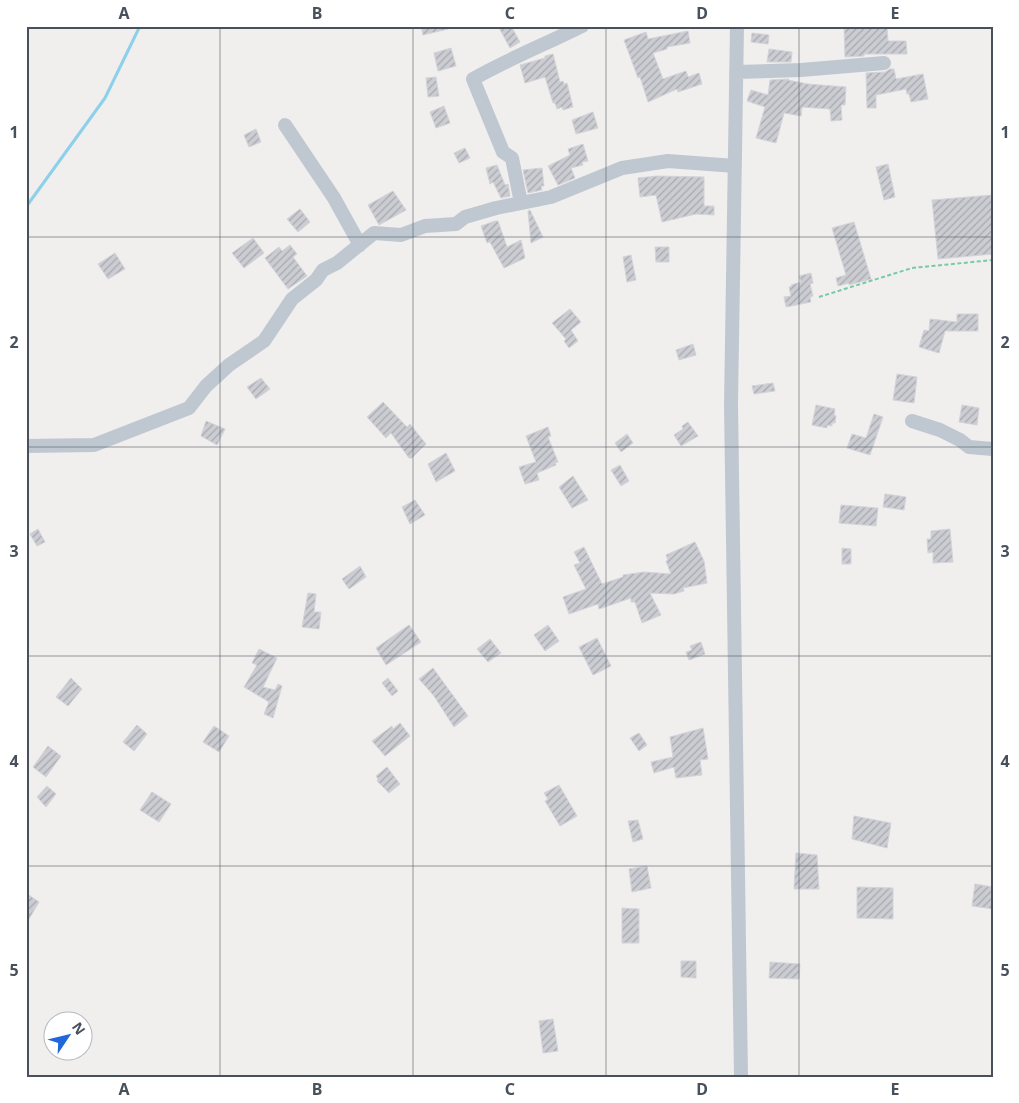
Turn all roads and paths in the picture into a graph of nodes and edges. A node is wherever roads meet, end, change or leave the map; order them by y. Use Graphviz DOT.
graph roads {
  1 [pos="582,26"];
  2 [pos="737,26"];
  3 [pos="884,63"];
  4 [pos="736,72"];
  5 [pos="285,124"];
  6 [pos="735,166"];
  7 [pos="521,203"];
  8 [pos="360,245"];
  9 [pos="993,260"];
  10 [pos="819,297"];
  11 [pos="912,421"];
  12 [pos="26,446"];
  13 [pos="993,449"];
  14 [pos="742,1077"];
  1 -- 7 [label="street"];
  2 -- 4 [label="street"];
  3 -- 4 [label="street"];
  4 -- 6 [label="street"];
  5 -- 8 [label="street"];
  6 -- 7 [label="street"];
  6 -- 14 [label="street"];
  7 -- 8 [label="street"];
  8 -- 12 [label="street"];
  9 -- 10 [label="path"];
  11 -- 13 [label="street"];
}
